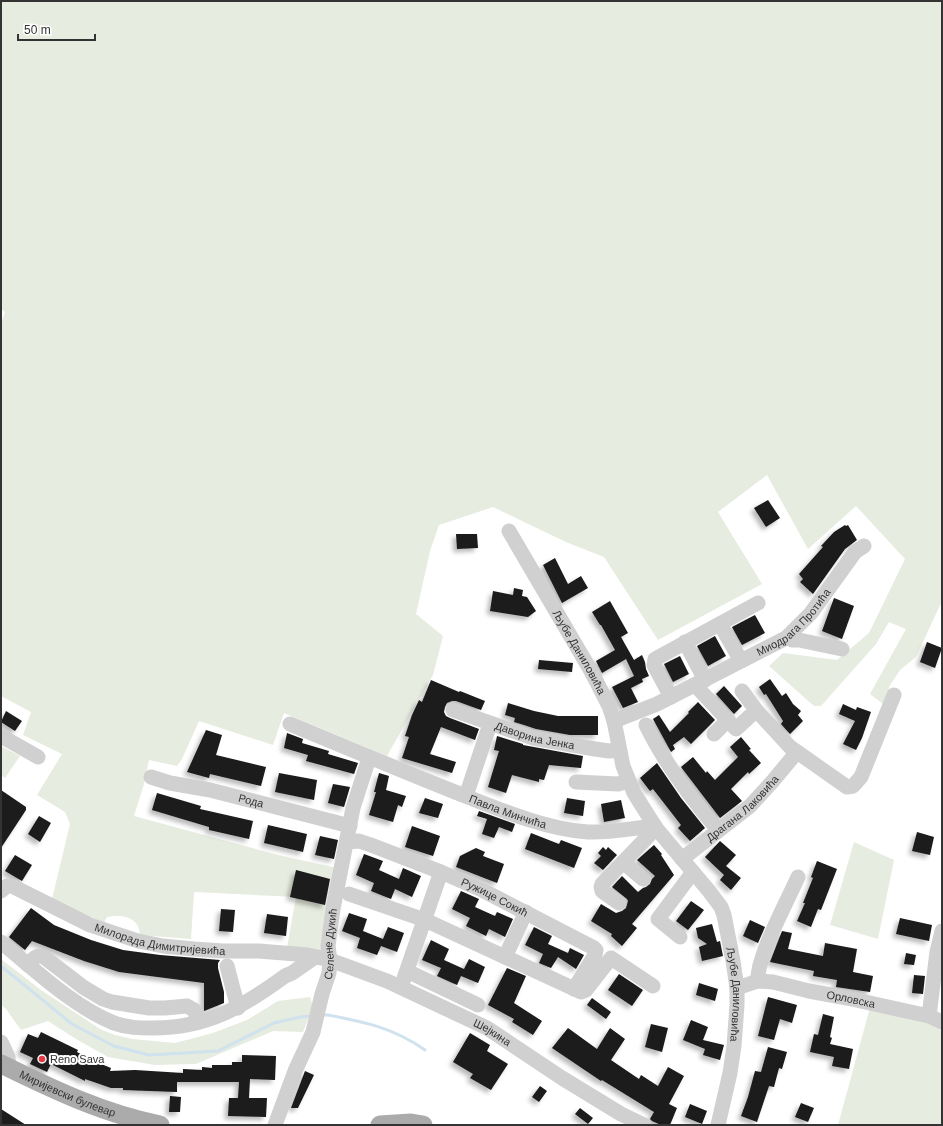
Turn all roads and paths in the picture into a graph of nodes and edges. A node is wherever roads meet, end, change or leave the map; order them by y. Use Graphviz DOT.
graph roads {
  1 [pos="509,531"];
  2 [pos="864,546"];
  3 [pos="758,603"];
  4 [pos="720,624"];
  5 [pos="787,637"];
  6 [pos="686,642"];
  7 [pos="842,649"];
  8 [pos="741,660"];
  9 [pos="700,682"];
  10 [pos="742,691"];
  11 [pos="894,695"];
  12 [pos="671,697"];
  13 [pos="453,710"];
  14 [pos="750,716"];
  15 [pos="728,720"];
  16 [pos="614,721"];
  17 [pos="290,724"];
  18 [pos="490,724"];
  19 [pos="646,725"];
  20 [pos="714,734"];
  21 [pos="1,736"];
  22 [pos="619,750"];
  23 [pos="797,752"];
  24 [pos="38,757"];
  25 [pos="369,758"];
  26 [pos="152,777"];
  27 [pos="628,781"];
  28 [pos="576,782"];
  29 [pos="466,796"];
  30 [pos="350,826"];
  31 [pos="655,827"];
  32 [pos="718,830"];
  33 [pos="347,842"];
  34 [pos="682,859"];
  35 [pos="623,862"];
  36 [pos="441,872"];
  37 [pos="693,872"];
  38 [pos="798,877"];
  39 [pos="643,879"];
  40 [pos="3,885"];
  41 [pos="349,894"];
  42 [pos="620,903"];
  43 [pos="526,912"];
  44 [pos="425,920"];
  45 [pos="942,931"];
  46 [pos="680,937"];
  47 [pos="1,942"];
  48 [pos="311,956"];
  49 [pos="505,957"];
  50 [pos="330,960"];
  51 [pos="28,964"];
  52 [pos="227,966"];
  53 [pos="407,971"];
  54 [pos="758,981"];
  55 [pos="653,986"];
  56 [pos="401,987"];
  57 [pos="737,988"];
  58 [pos="574,989"];
  59 [pos="478,1005"];
  60 [pos="238,1008"];
  61 [pos="936,1019"];
  62 [pos="199,1022"];
  63 [pos="1,1042"];
  64 [pos="5,1066"];
  65 [pos="160,1125"];
  66 [pos="275,1125"];
  67 [pos="380,1125"];
  68 [pos="417,1125"];
  69 [pos="644,1125"];
  70 [pos="718,1125"];
  1 -- 16 [label="street, Љубе Даниловића"];
  2 -- 5 [label="street, Миодрага Протића"];
  3 -- 4 [label="street"];
  4 -- 6 [label="street"];
  4 -- 8 [label="street"];
  5 -- 7 [label="street"];
  5 -- 8 [label="street, Миодрага Протића"];
  6 -- 9 [label="street"];
  6 -- 12 [label="street"];
  8 -- 9 [label="street, Миодрага Протића"];
  9 -- 12 [label="street, Миодрага Протића"];
  9 -- 15 [label="street"];
  10 -- 23 [label="street"];
  11 -- 23 [label="street"];
  12 -- 16 [label="street, Миодрага Протића"];
  13 -- 18 [label="street, Даворина Јенка"];
  14 -- 15 [label="street"];
  15 -- 20 [label="street"];
  16 -- 22 [label="street, Љубе Даниловића"];
  17 -- 25 [label="street, Павла Минчића"];
  18 -- 22 [label="street, Даворина Јенка"];
  18 -- 29 [label="street"];
  19 -- 32 [label="street"];
  21 -- 24 [label="street"];
  22 -- 27 [label="street, Љубе Даниловића"];
  23 -- 32 [label="street, Драгана Лаковића"];
  25 -- 29 [label="street, Павла Минчића"];
  25 -- 30 [label="street, Селене Дукић"];
  26 -- 30 [label="street, Рода"];
  27 -- 28 [label="street"];
  27 -- 31 [label="street, Љубе Даниловића"];
  29 -- 31 [label="street, Павла Минчића"];
  30 -- 33 [label="street, Селене Дукић"];
  31 -- 34 [label="street, Љубе Даниловића"];
  31 -- 35 [label="street"];
  32 -- 34 [label="street, Драгана Лаковића"];
  33 -- 36 [label="street, Ружице Сокић"];
  33 -- 50 [label="street, Селене Дукић"];
  34 -- 37 [label="street, Љубе Даниловића"];
  35 -- 39 [label="street"];
  35 -- 42 [label="street"];
  36 -- 43 [label="street, Ружице Сокић"];
  36 -- 44 [label="street"];
  37 -- 46 [label="street"];
  37 -- 57 [label="street, Љубе Даниловића"];
  38 -- 54 [label="street"];
  40 -- 48 [label="street, Милорада Димитријевића"];
  41 -- 44 [label="street"];
  43 -- 49 [label="street"];
  43 -- 58 [label="street, Ружице Сокић"];
  44 -- 49 [label="street"];
  44 -- 53 [label="street"];
  45 -- 61 [label="street"];
  47 -- 51 [label="street"];
  48 -- 50 [label="street, Милорада Димитријевића"];
  48 -- 60 [label="street"];
  49 -- 58 [label="street"];
  50 -- 56 [label="street, Шејкина"];
  50 -- 66 [label="street, Селене Дукић"];
  51 -- 62 [label="street"];
  51 -- 62 [label="street"];
  52 -- 60 [label="street"];
  53 -- 56 [label="street"];
  53 -- 59 [label="street"];
  54 -- 57 [label="street, Орловска"];
  54 -- 61 [label="street, Орловска"];
  55 -- 58 [label="street"];
  56 -- 69 [label="street, Шејкина"];
  57 -- 70 [label="street, Љубе Даниловића"];
  60 -- 62 [label="street"];
  63 -- 64 [label="street"];
  64 -- 65 [label="main road, Миријевски булевар"];
  67 -- 68 [label="main road"];
}
